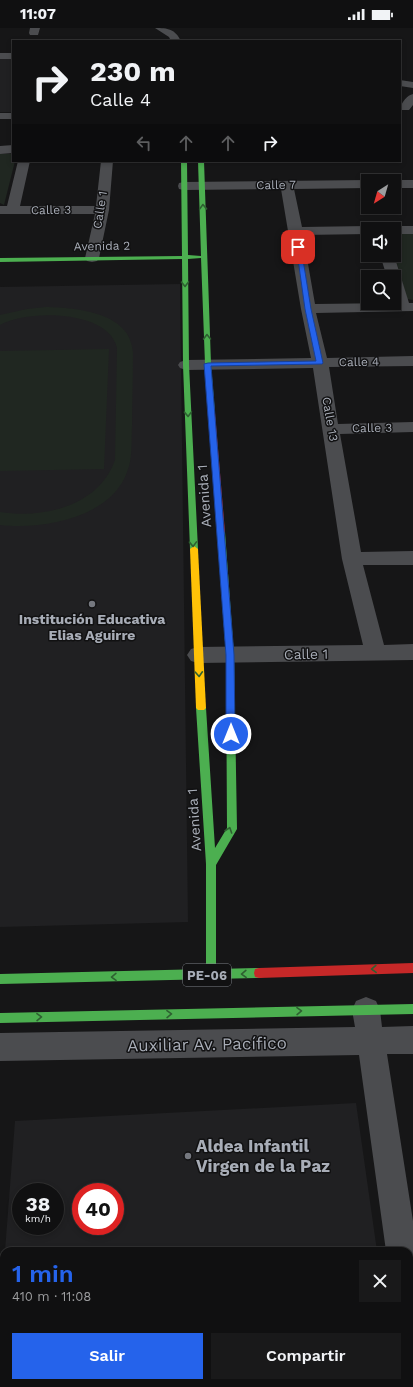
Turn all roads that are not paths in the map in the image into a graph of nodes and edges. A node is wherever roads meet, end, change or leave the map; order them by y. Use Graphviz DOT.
graph roads {
  1 [pos="160,28"];
  2 [pos="176,40"];
  3 [pos="0,56"];
  4 [pos="12,56"];
  5 [pos="401,83"];
  6 [pos="413,85"];
  7 [pos="413,97"];
  8 [pos="406,108"];
  9 [pos="0,116"];
  10 [pos="12,116"];
  11 [pos="12,149"];
  12 [pos="0,150"];
  13 [pos="24,162"];
  14 [pos="107,162"];
  15 [pos="184,162"];
  16 [pos="202,162"];
  17 [pos="361,184"];
  18 [pos="401,184"];
  19 [pos="413,184"];
  20 [pos="287,185"];
  21 [pos="184,186"];
  22 [pos="202,186"];
  23 [pos="0,210"];
  24 [pos="13,210"];
  25 [pos="102,210"];
  26 [pos="361,230"];
  27 [pos="401,230"];
  28 [pos="413,230"];
  29 [pos="296,231"];
  30 [pos="0,252"];
  31 [pos="185,253"];
  32 [pos="204,253"];
  33 [pos="92,254"];
  34 [pos="0,260"];
  35 [pos="401,292"];
  36 [pos="408,307"];
  37 [pos="308,309"];
  38 [pos="413,361"];
  39 [pos="320,363"];
  40 [pos="208,364"];
  41 [pos="186,365"];
  42 [pos="413,427"];
  43 [pos="331,428"];
  44 [pos="413,558"];
  45 [pos="352,559"];
  46 [pos="413,652"];
  47 [pos="376,653"];
  48 [pos="230,655"];
  49 [pos="198,656"];
  50 [pos="211,864"];
  51 [pos="409,968"];
  52 [pos="413,974"];
  53 [pos="211,975"];
  54 [pos="0,979"];
  55 [pos="412,1008"];
  56 [pos="366,1010"];
  57 [pos="0,1018"];
  58 [pos="413,1040"];
  59 [pos="370,1041"];
  60 [pos="0,1047"];
  61 [pos="401,1247"];
  1 -- 2 [label="street"];
  3 -- 4 [label="street"];
  5 -- 6 [label="street"];
  7 -- 8 [label="street"];
  9 -- 10 [label="street"];
  11 -- 12 [label="street"];
  13 -- 24 [label="street"];
  14 -- 25 [label="street, Calle 1"];
  15 -- 21 [label="street, Avenida 1"];
  16 -- 22 [label="street, Avenida 1"];
  17 -- 20 [label="street, Calle 7"];
  18 -- 19 [label="street"];
  20 -- 22 [label="street, Calle 7"];
  20 -- 29 [label="street, Calle 13"];
  21 -- 22 [label="street, Calle 7"];
  21 -- 31 [label="street, Avenida 1"];
  32 -- 22 [label="street, Avenida 1, one-way"];
  23 -- 24 [label="street, Calle 3"];
  24 -- 25 [label="street, Calle 3"];
  25 -- 33 [label="street, Calle 1"];
  26 -- 29 [label="street"];
  27 -- 28 [label="street"];
  29 -- 37 [label="street, Calle 13"];
  30 -- 33 [label="street, Avenida 2"];
  31 -- 32 [label="street, Avenida 2"];
  31 -- 33 [label="street, Avenida 2"];
  31 -- 41 [label="street, Avenida 1, one-way"];
  40 -- 32 [label="street, Avenida 1, one-way"];
  33 -- 34 [label="street, Avenida 2"];
  35 -- 36 [label="street"];
  36 -- 37 [label="street"];
  37 -- 39 [label="street, Calle 13"];
  38 -- 39 [label="street, Calle 4"];
  39 -- 40 [label="street, Calle 4"];
  39 -- 43 [label="street, Calle 13"];
  40 -- 41 [label="street, Calle 4"];
  40 -- 48 [label="street, Avenida 1"];
  41 -- 49 [label="street, Avenida 1, one-way"];
  42 -- 43 [label="street, Calle 3"];
  43 -- 45 [label="street, Calle 13"];
  44 -- 45 [label="street"];
  45 -- 47 [label="street, Calle 13"];
  46 -- 47 [label="street, Calle 1"];
  47 -- 48 [label="street, Calle 1"];
  48 -- 49 [label="street, Calle 1"];
  50 -- 48 [label="street, Avenida 1, one-way"];
  49 -- 50 [label="street, Avenida 1, one-way"];
  50 -- 53 [label="street"];
  51 -- 52 [label="street"];
  51 -- 53 [label="street, PE-06, one-way"];
  53 -- 54 [label="street, PE-06, one-way"];
  55 -- 56 [label="street"];
  57 -- 56 [label="street, one-way"];
  56 -- 59 [label="street"];
  58 -- 59 [label="street, Auxiliar Av. Pacífico"];
  59 -- 60 [label="street, Auxiliar Av. Pacífico"];
  59 -- 61 [label="street"];
}
